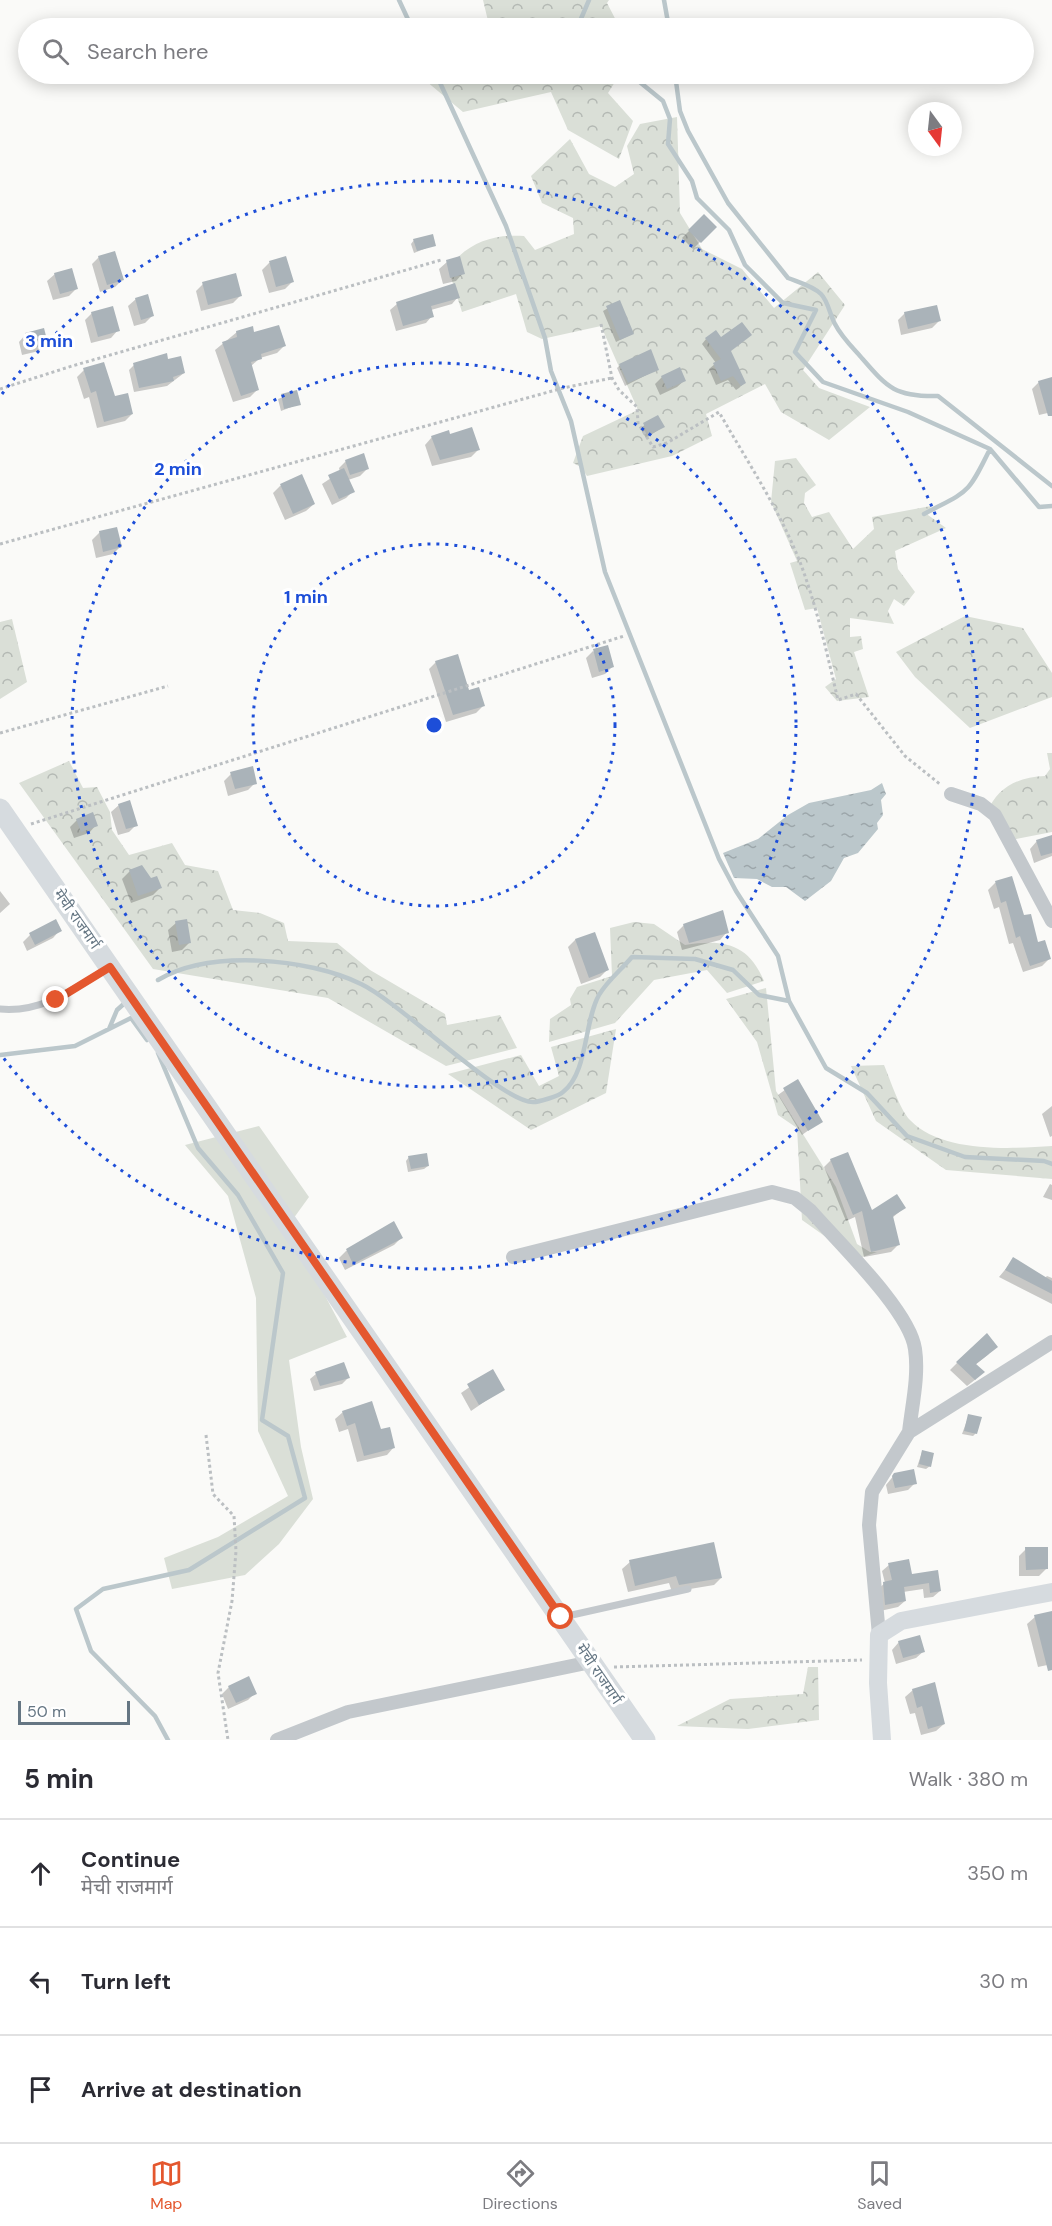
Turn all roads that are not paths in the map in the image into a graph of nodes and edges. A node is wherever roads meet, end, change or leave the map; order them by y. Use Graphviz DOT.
graph roads {
  1 [pos="951,794"];
  2 [pos="0,809"];
  3 [pos="1052,921"];
  4 [pos="110,967"];
  5 [pos="0,1010"];
  6 [pos="513,1257"];
  7 [pos="1052,1342"];
  8 [pos="909,1432"];
  9 [pos="688,1589"];
  10 [pos="1052,1592"];
  11 [pos="561,1617"];
  12 [pos="879,1635"];
  13 [pos="593,1665"];
  14 [pos="277,1740"];
  15 [pos="645,1740"];
  16 [pos="882,1740"];
  1 -- 3 [label="street"];
  2 -- 4 [label="main road, मेची राजमार्ग"];
  4 -- 5 [label="lane"];
  4 -- 11 [label="main road, मेची राजमार्ग"];
  6 -- 8 [label="street"];
  7 -- 8 [label="street"];
  8 -- 12 [label="street"];
  9 -- 11 [label="lane"];
  10 -- 12 [label="street"];
  11 -- 13 [label="main road, मेची राजमार्ग"];
  12 -- 16 [label="street"];
  13 -- 14 [label="street"];
  13 -- 15 [label="main road, मेची राजमार्ग"];
}
